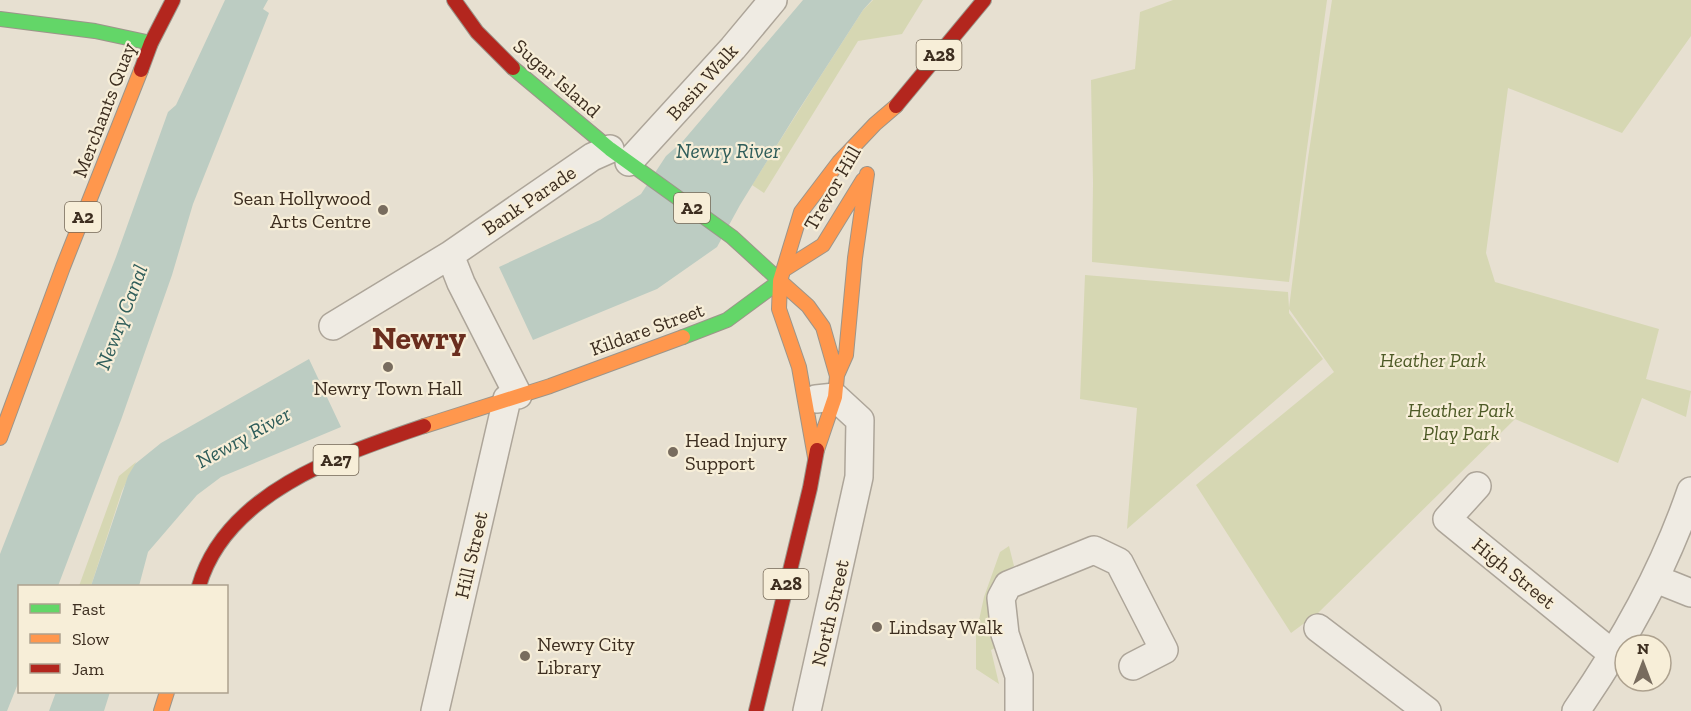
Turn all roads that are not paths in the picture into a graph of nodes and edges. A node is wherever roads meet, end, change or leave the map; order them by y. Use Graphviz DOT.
graph roads {
  1 [pos="172,0"];
  2 [pos="453,0"];
  3 [pos="773,0"];
  4 [pos="984,0"];
  5 [pos="0,19"];
  6 [pos="151,43"];
  7 [pos="893,110"];
  8 [pos="885,131"];
  9 [pos="628,162"];
  10 [pos="450,255"];
  11 [pos="782,275"];
  12 [pos="333,326"];
  13 [pos="836,387"];
  14 [pos="511,389"];
  15 [pos="805,400"];
  16 [pos="0,438"];
  17 [pos="815,458"];
  18 [pos="1477,486"];
  19 [pos="1691,491"];
  20 [pos="1656,579"];
  21 [pos="199,585"];
  22 [pos="1691,593"];
  23 [pos="1318,628"];
  24 [pos="1626,633"];
  25 [pos="1613,654"];
  26 [pos="1613,656"];
  27 [pos="1133,666"];
  28 [pos="167,693"];
  29 [pos="162,711"];
  30 [pos="435,711"];
  31 [pos="756,711"];
  32 [pos="807,711"];
  33 [pos="1019,711"];
  34 [pos="1427,711"];
  35 [pos="1576,711"];
  1 -- 6 [label="main road, Merchants Quay / A2"];
  2 -- 9 [label="main road, Sugar Island / A2"];
  3 -- 9 [label="street, Basin Walk"];
  4 -- 7 [label="main road, Trevor Hill / A28"];
  5 -- 6 [label="main road"];
  6 -- 16 [label="main road, Merchants Quay / A2"];
  7 -- 8 [label="main road, Trevor Hill / A28"];
  7 -- 11 [label="main road, Trevor Hill / A28"];
  9 -- 10 [label="street, Bank Parade"];
  9 -- 11 [label="main road, A2"];
  10 -- 12 [label="street, Bank Parade"];
  10 -- 14 [label="street"];
  11 -- 13 [label="main road"];
  11 -- 13 [label="main road, Trevor Hill / A28"];
  11 -- 14 [label="main road, Kildare Street / A27"];
  11 -- 15 [label="main road, A28"];
  13 -- 15 [label="street"];
  13 -- 17 [label="main road, A28"];
  13 -- 32 [label="street, North Street"];
  14 -- 21 [label="main road, A27"];
  14 -- 30 [label="street, Hill Street"];
  15 -- 17 [label="main road, A28"];
  17 -- 31 [label="main road, A28"];
  18 -- 25 [label="street, High Street"];
  19 -- 20 [label="street"];
  20 -- 22 [label="street"];
  20 -- 24 [label="street"];
  23 -- 34 [label="street"];
  26 -- 35 [label="street"];
  27 -- 33 [label="street"];
  28 -- 29 [label="main road"];
}
